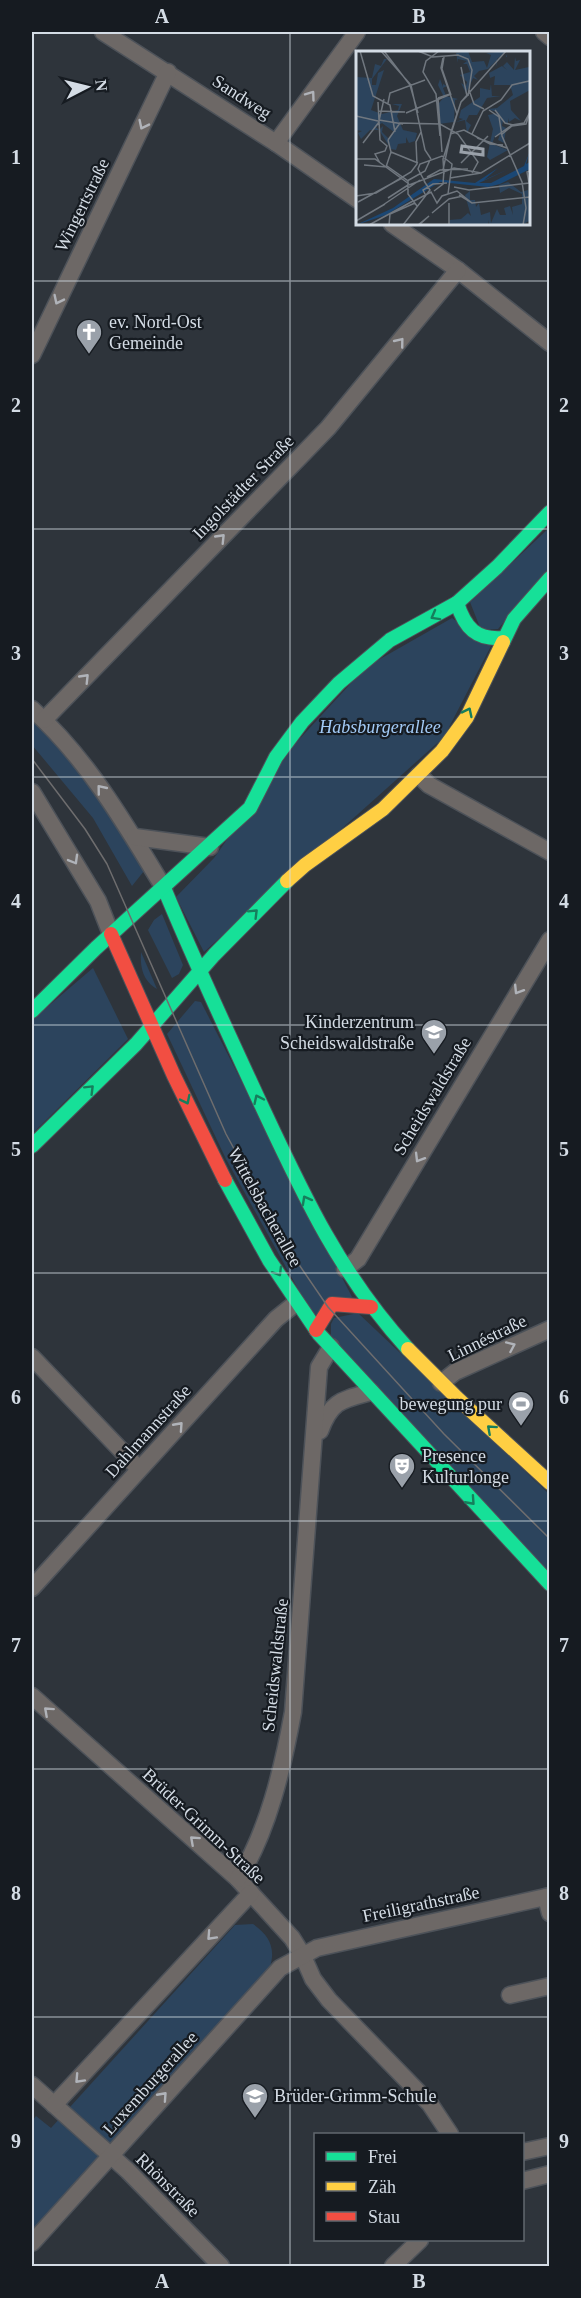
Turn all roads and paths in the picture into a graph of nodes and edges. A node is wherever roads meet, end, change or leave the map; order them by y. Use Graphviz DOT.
graph roads {
  1 [pos="103,32"];
  2 [pos="357,32"];
  3 [pos="544,32"];
  4 [pos="549,37"];
  5 [pos="168,72"];
  6 [pos="276,143"];
  7 [pos="356,199"];
  8 [pos="393,225"];
  9 [pos="458,270"];
  10 [pos="549,344"];
  11 [pos="32,355"];
  12 [pos="549,512"];
  13 [pos="549,578"];
  14 [pos="457,603"];
  15 [pos="503,638"];
  16 [pos="38,714"];
  17 [pos="419,775"];
  18 [pos="32,792"];
  19 [pos="135,837"];
  20 [pos="210,847"];
  21 [pos="549,852"];
  22 [pos="164,888"];
  23 [pos="143,906"];
  24 [pos="136,930"];
  25 [pos="111,934"];
  26 [pos="549,940"];
  27 [pos="131,947"];
  28 [pos="127,970"];
  29 [pos="199,972"];
  30 [pos="136,991"];
  31 [pos="178,997"];
  32 [pos="32,1011"];
  33 [pos="151,1027"];
  34 [pos="32,1146"];
  35 [pos="345,1269"];
  36 [pos="297,1303"];
  37 [pos="371,1307"];
  38 [pos="549,1329"];
  39 [pos="316,1330"];
  40 [pos="331,1347"];
  41 [pos="32,1357"];
  42 [pos="441,1383"];
  43 [pos="371,1392"];
  44 [pos="315,1446"];
  45 [pos="139,1469"];
  46 [pos="549,1483"];
  47 [pos="549,1584"];
  48 [pos="32,1588"];
  49 [pos="32,1696"];
  50 [pos="238,1879"];
  51 [pos="251,1893"];
  52 [pos="548,1902"];
  53 [pos="302,1954"];
  54 [pos="549,1986"];
  55 [pos="510,1995"];
  56 [pos="32,2085"];
  57 [pos="54,2106"];
  58 [pos="449,2133"];
  59 [pos="549,2146"];
  60 [pos="524,2152"];
  61 [pos="111,2156"];
  62 [pos="549,2174"];
  63 [pos="524,2180"];
  64 [pos="419,2241"];
  65 [pos="32,2243"];
  66 [pos="221,2266"];
  67 [pos="393,2266"];
  1 -- 5 [label="street, Sandweg"];
  6 -- 2 [label="street, one-way"];
  3 -- 4 [label="street"];
  5 -- 6 [label="street, Sandweg"];
  5 -- 11 [label="street, Wingertstraße, one-way"];
  6 -- 7 [label="street, Sandweg"];
  8 -- 9 [label="street"];
  9 -- 10 [label="street"];
  16 -- 9 [label="street, Ingolstädter Straße, one-way"];
  12 -- 14 [label="main road"];
  13 -- 15 [label="main road"];
  14 -- 15 [label="main road"];
  14 -- 20 [label="main road, one-way"];
  17 -- 15 [label="main road, one-way"];
  19 -- 16 [label="street, one-way"];
  17 -- 21 [label="street"];
  29 -- 17 [label="main road, one-way"];
  18 -- 25 [label="street, Wittelsbacherallee, one-way"];
  19 -- 20 [label="street"];
  19 -- 22 [label="street"];
  20 -- 22 [label="main road"];
  22 -- 23 [label="main road"];
  22 -- 29 [label="main road"];
  23 -- 24 [label="main road"];
  23 -- 25 [label="main road"];
  25 -- 28 [label="main road, Wittelsbacherallee"];
  25 -- 32 [label="main road"];
  26 -- 35 [label="street, Scheidswaldstraße, one-way"];
  27 -- 28 [label="main road"];
  28 -- 30 [label="main road, Wittelsbacherallee"];
  29 -- 31 [label="main road"];
  35 -- 29 [label="main road, one-way"];
  30 -- 31 [label="main road"];
  30 -- 33 [label="main road, Wittelsbacherallee"];
  31 -- 33 [label="main road"];
  34 -- 33 [label="main road, one-way"];
  33 -- 36 [label="main road, Wittelsbacherallee, one-way"];
  35 -- 37 [label="main road"];
  36 -- 39 [label="main road, Wittelsbacherallee"];
  45 -- 36 [label="street, Dahlmannstraße, one-way"];
  37 -- 39 [label="main road"];
  37 -- 42 [label="main road"];
  42 -- 38 [label="street, Linnéstraße, one-way"];
  39 -- 40 [label="main road, Wittelsbacherallee"];
  40 -- 43 [label="main road, Wittelsbacherallee"];
  40 -- 44 [label="street, Scheidswaldstraße"];
  41 -- 45 [label="street"];
  46 -- 42 [label="main road, one-way"];
  43 -- 44 [label="street, Scheidswaldstraße"];
  43 -- 47 [label="main road, Wittelsbacherallee, one-way"];
  44 -- 50 [label="street, Scheidswaldstraße"];
  45 -- 48 [label="street, Dahlmannstraße"];
  50 -- 49 [label="street, Brüder-Grimm-Straße, one-way"];
  50 -- 51 [label="street, Brüder-Grimm-Straße"];
  51 -- 53 [label="street, Brüder-Grimm-Straße"];
  51 -- 57 [label="street, one-way"];
  52 -- 53 [label="street, Freiligrathstraße"];
  53 -- 58 [label="street, Brüder-Grimm-Straße"];
  61 -- 53 [label="street, Luxemburgerallee, one-way"];
  54 -- 55 [label="street"];
  56 -- 57 [label="street, Rhönstraße"];
  57 -- 61 [label="street, Rhönstraße"];
  59 -- 60 [label="street"];
  61 -- 65 [label="street, Luxemburgerallee"];
  61 -- 66 [label="street, Rhönstraße"];
  62 -- 63 [label="street"];
  64 -- 67 [label="street"];
}
